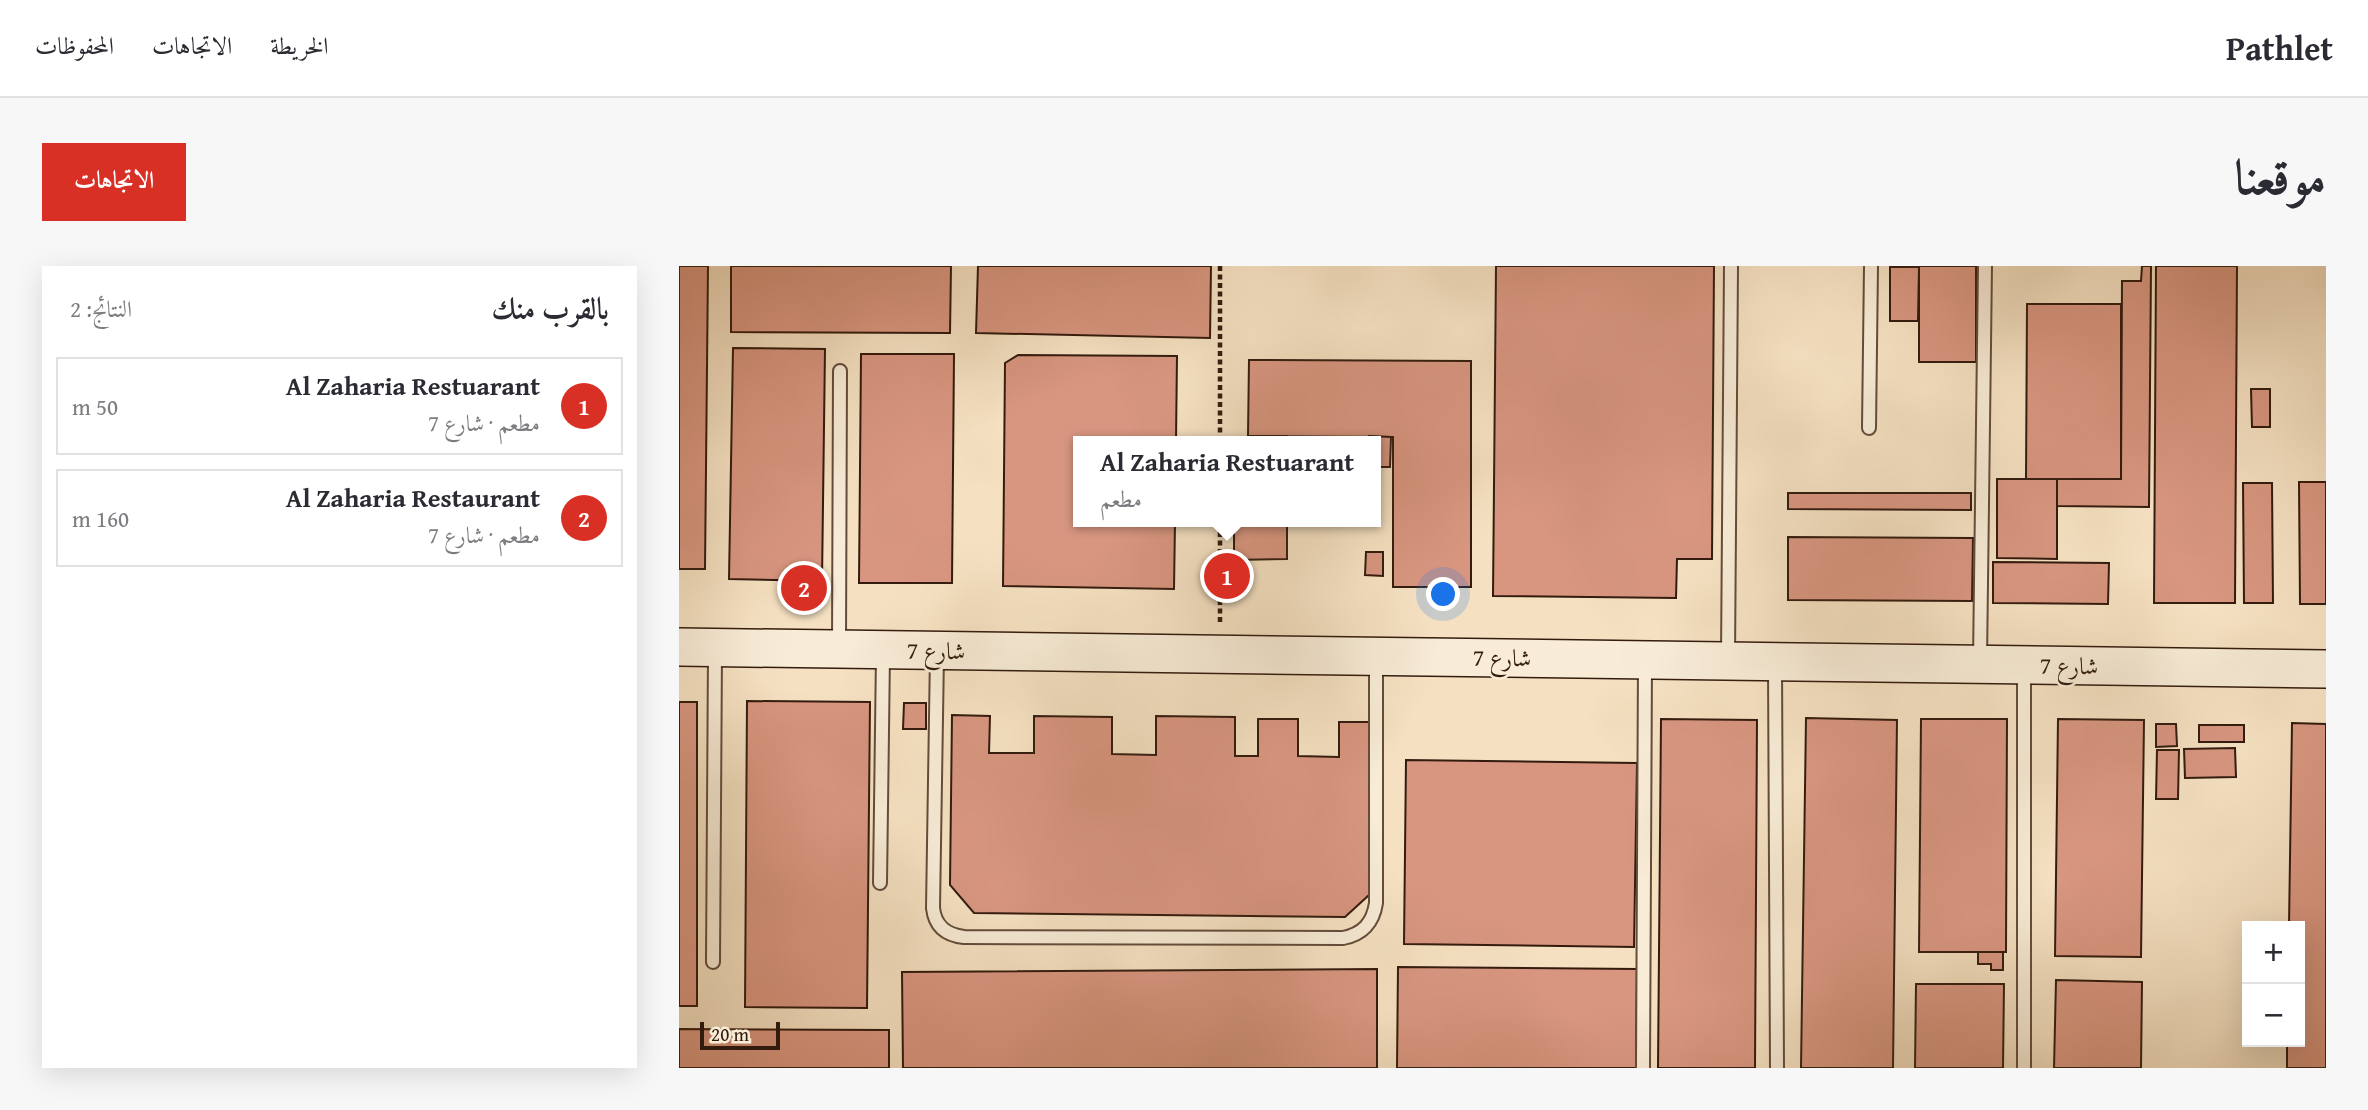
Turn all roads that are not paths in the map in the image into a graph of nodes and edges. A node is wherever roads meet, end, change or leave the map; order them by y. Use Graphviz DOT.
graph roads {
  1 [pos="1731,266"];
  2 [pos="1871,266"];
  3 [pos="1985,266"];
  4 [pos="840,371"];
  5 [pos="1870,428"];
  6 [pos="679,647"];
  7 [pos="715,648"];
  8 [pos="839,650"];
  9 [pos="883,650"];
  10 [pos="937,650"];
  11 [pos="1376,656"];
  12 [pos="1645,660"];
  13 [pos="1728,661"];
  14 [pos="1775,662"];
  15 [pos="1980,664"];
  16 [pos="2024,665"];
  17 [pos="2326,669"];
  18 [pos="880,883"];
  19 [pos="713,962"];
  20 [pos="1643,1068"];
  21 [pos="1777,1068"];
  22 [pos="2024,1068"];
  1 -- 13 [label="lane"];
  2 -- 5 [label="lane"];
  3 -- 15 [label="lane"];
  4 -- 8 [label="lane"];
  6 -- 7 [label="street, شارع 7"];
  7 -- 8 [label="street, شارع 7"];
  7 -- 19 [label="lane"];
  8 -- 9 [label="street, شارع 7"];
  9 -- 10 [label="street, شارع 7"];
  9 -- 18 [label="lane"];
  10 -- 11 [label="street, شارع 7"];
  10 -- 11 [label="lane"];
  11 -- 12 [label="street, شارع 7"];
  12 -- 13 [label="street, شارع 7"];
  12 -- 20 [label="lane"];
  13 -- 14 [label="street, شارع 7"];
  14 -- 15 [label="street, شارع 7"];
  14 -- 21 [label="lane"];
  15 -- 16 [label="street, شارع 7"];
  16 -- 17 [label="street, شارع 7"];
  16 -- 22 [label="lane"];
}
